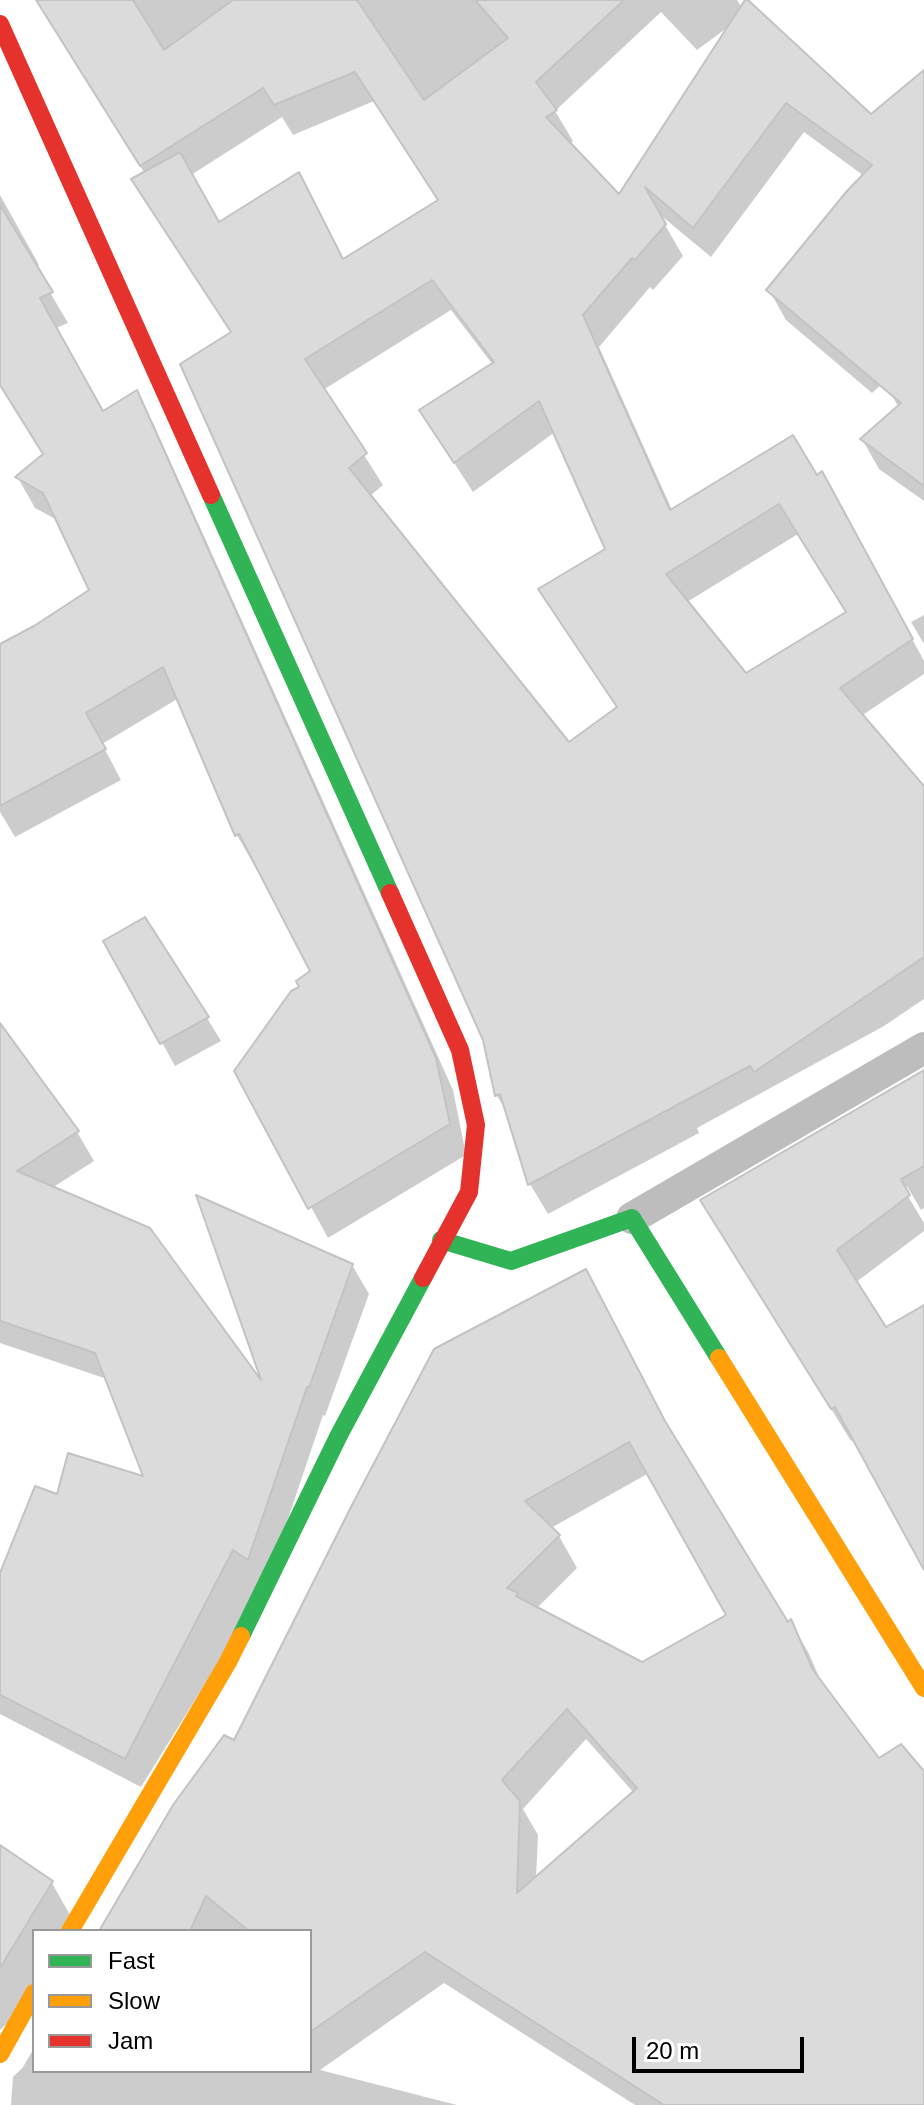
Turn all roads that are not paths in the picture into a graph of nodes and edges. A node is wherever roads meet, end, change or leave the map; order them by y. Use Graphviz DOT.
graph roads {
  1 [pos="0,24"];
  2 [pos="924,1048"];
  3 [pos="632,1218"];
  4 [pos="441,1240"];
  5 [pos="924,1688"];
  6 [pos="71,1929"];
  7 [pos="32,1997"];
  8 [pos="0,2054"];
  1 -- 4 [label="street"];
  2 -- 3 [label="lane"];
  3 -- 4 [label="street"];
  3 -- 5 [label="street"];
  4 -- 6 [label="street"];
  7 -- 8 [label="street"];
}
